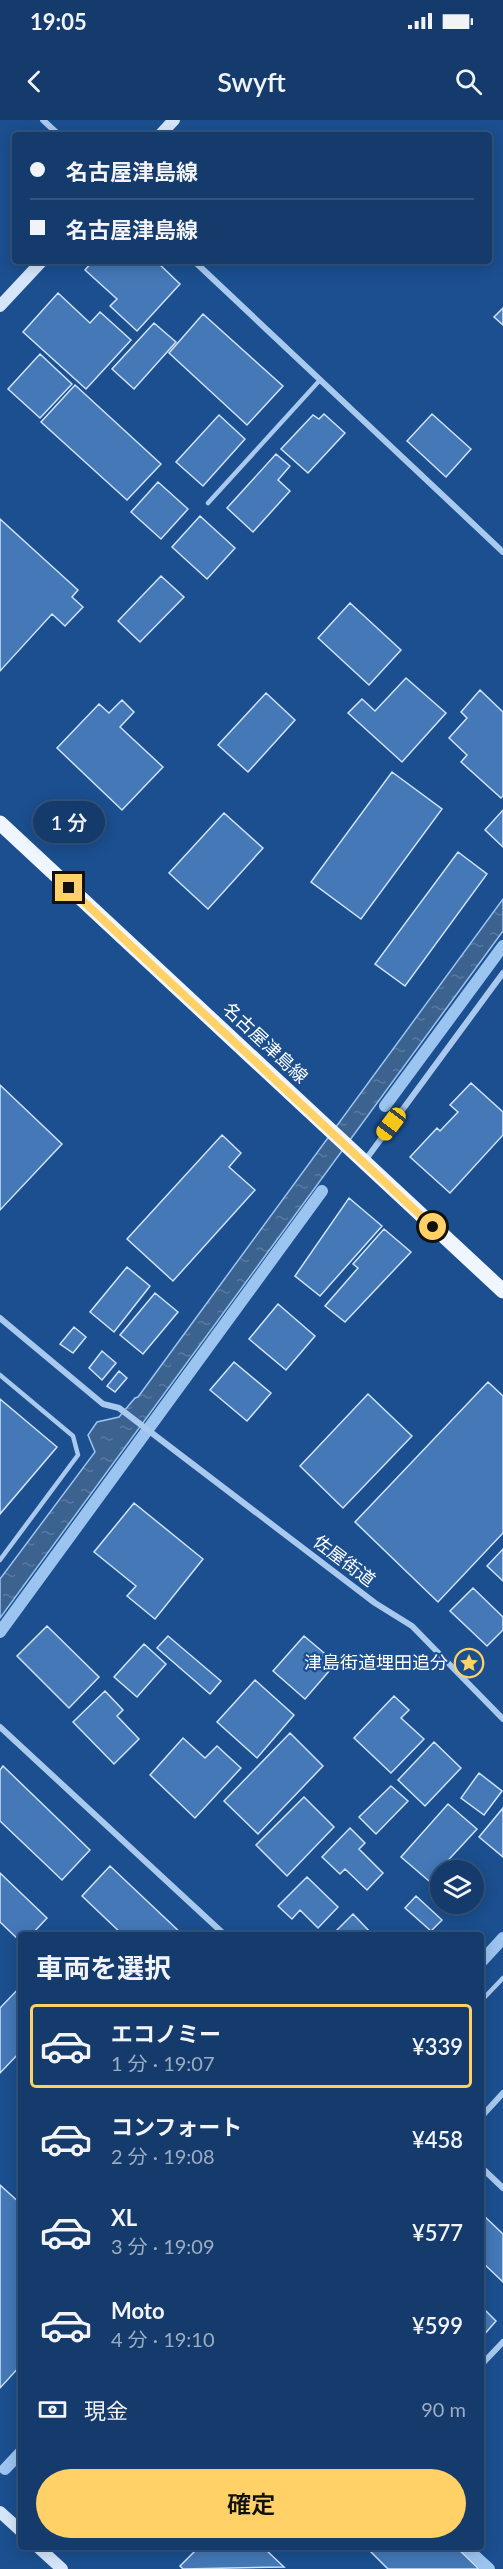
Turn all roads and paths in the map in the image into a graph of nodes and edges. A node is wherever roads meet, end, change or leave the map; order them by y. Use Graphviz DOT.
graph roads {
  1 [pos="43,120"];
  2 [pos="174,120"];
  3 [pos="56,132"];
  4 [pos="163,132"];
  5 [pos="39,264"];
  6 [pos="197,264"];
  7 [pos="0,306"];
  8 [pos="320,380"];
  9 [pos="208,503"];
  10 [pos="503,552"];
  11 [pos="0,823"];
  12 [pos="503,973"];
  13 [pos="362,1160"];
  14 [pos="503,1292"];
  15 [pos="0,1318"];
  16 [pos="0,1375"];
  17 [pos="0,1560"];
  18 [pos="503,1719"];
  19 [pos="0,1727"];
  20 [pos="222,1932"];
  21 [pos="503,1978"];
  22 [pos="484,1998"];
  23 [pos="503,2093"];
  24 [pos="484,2113"];
  25 [pos="484,2170"];
  26 [pos="503,2188"];
  27 [pos="503,2342"];
  28 [pos="484,2362"];
  29 [pos="0,2512"];
  30 [pos="18,2528"];
  31 [pos="41,2550"];
  32 [pos="62,2569"];
  1 -- 3 [label="street"];
  2 -- 4 [label="street"];
  5 -- 7 [label="street"];
  6 -- 8 [label="street"];
  8 -- 9 [label="lane"];
  8 -- 10 [label="street"];
  11 -- 13 [label="main road, 名古屋津島線"];
  12 -- 13 [label="street"];
  13 -- 14 [label="main road, 名古屋津島線"];
  15 -- 18 [label="street, 佐屋街道"];
  16 -- 17 [label="lane"];
  19 -- 20 [label="street"];
  21 -- 22 [label="lane"];
  23 -- 24 [label="street"];
  25 -- 26 [label="street"];
  27 -- 28 [label="street"];
  29 -- 30 [label="street"];
  31 -- 32 [label="street"];
}
